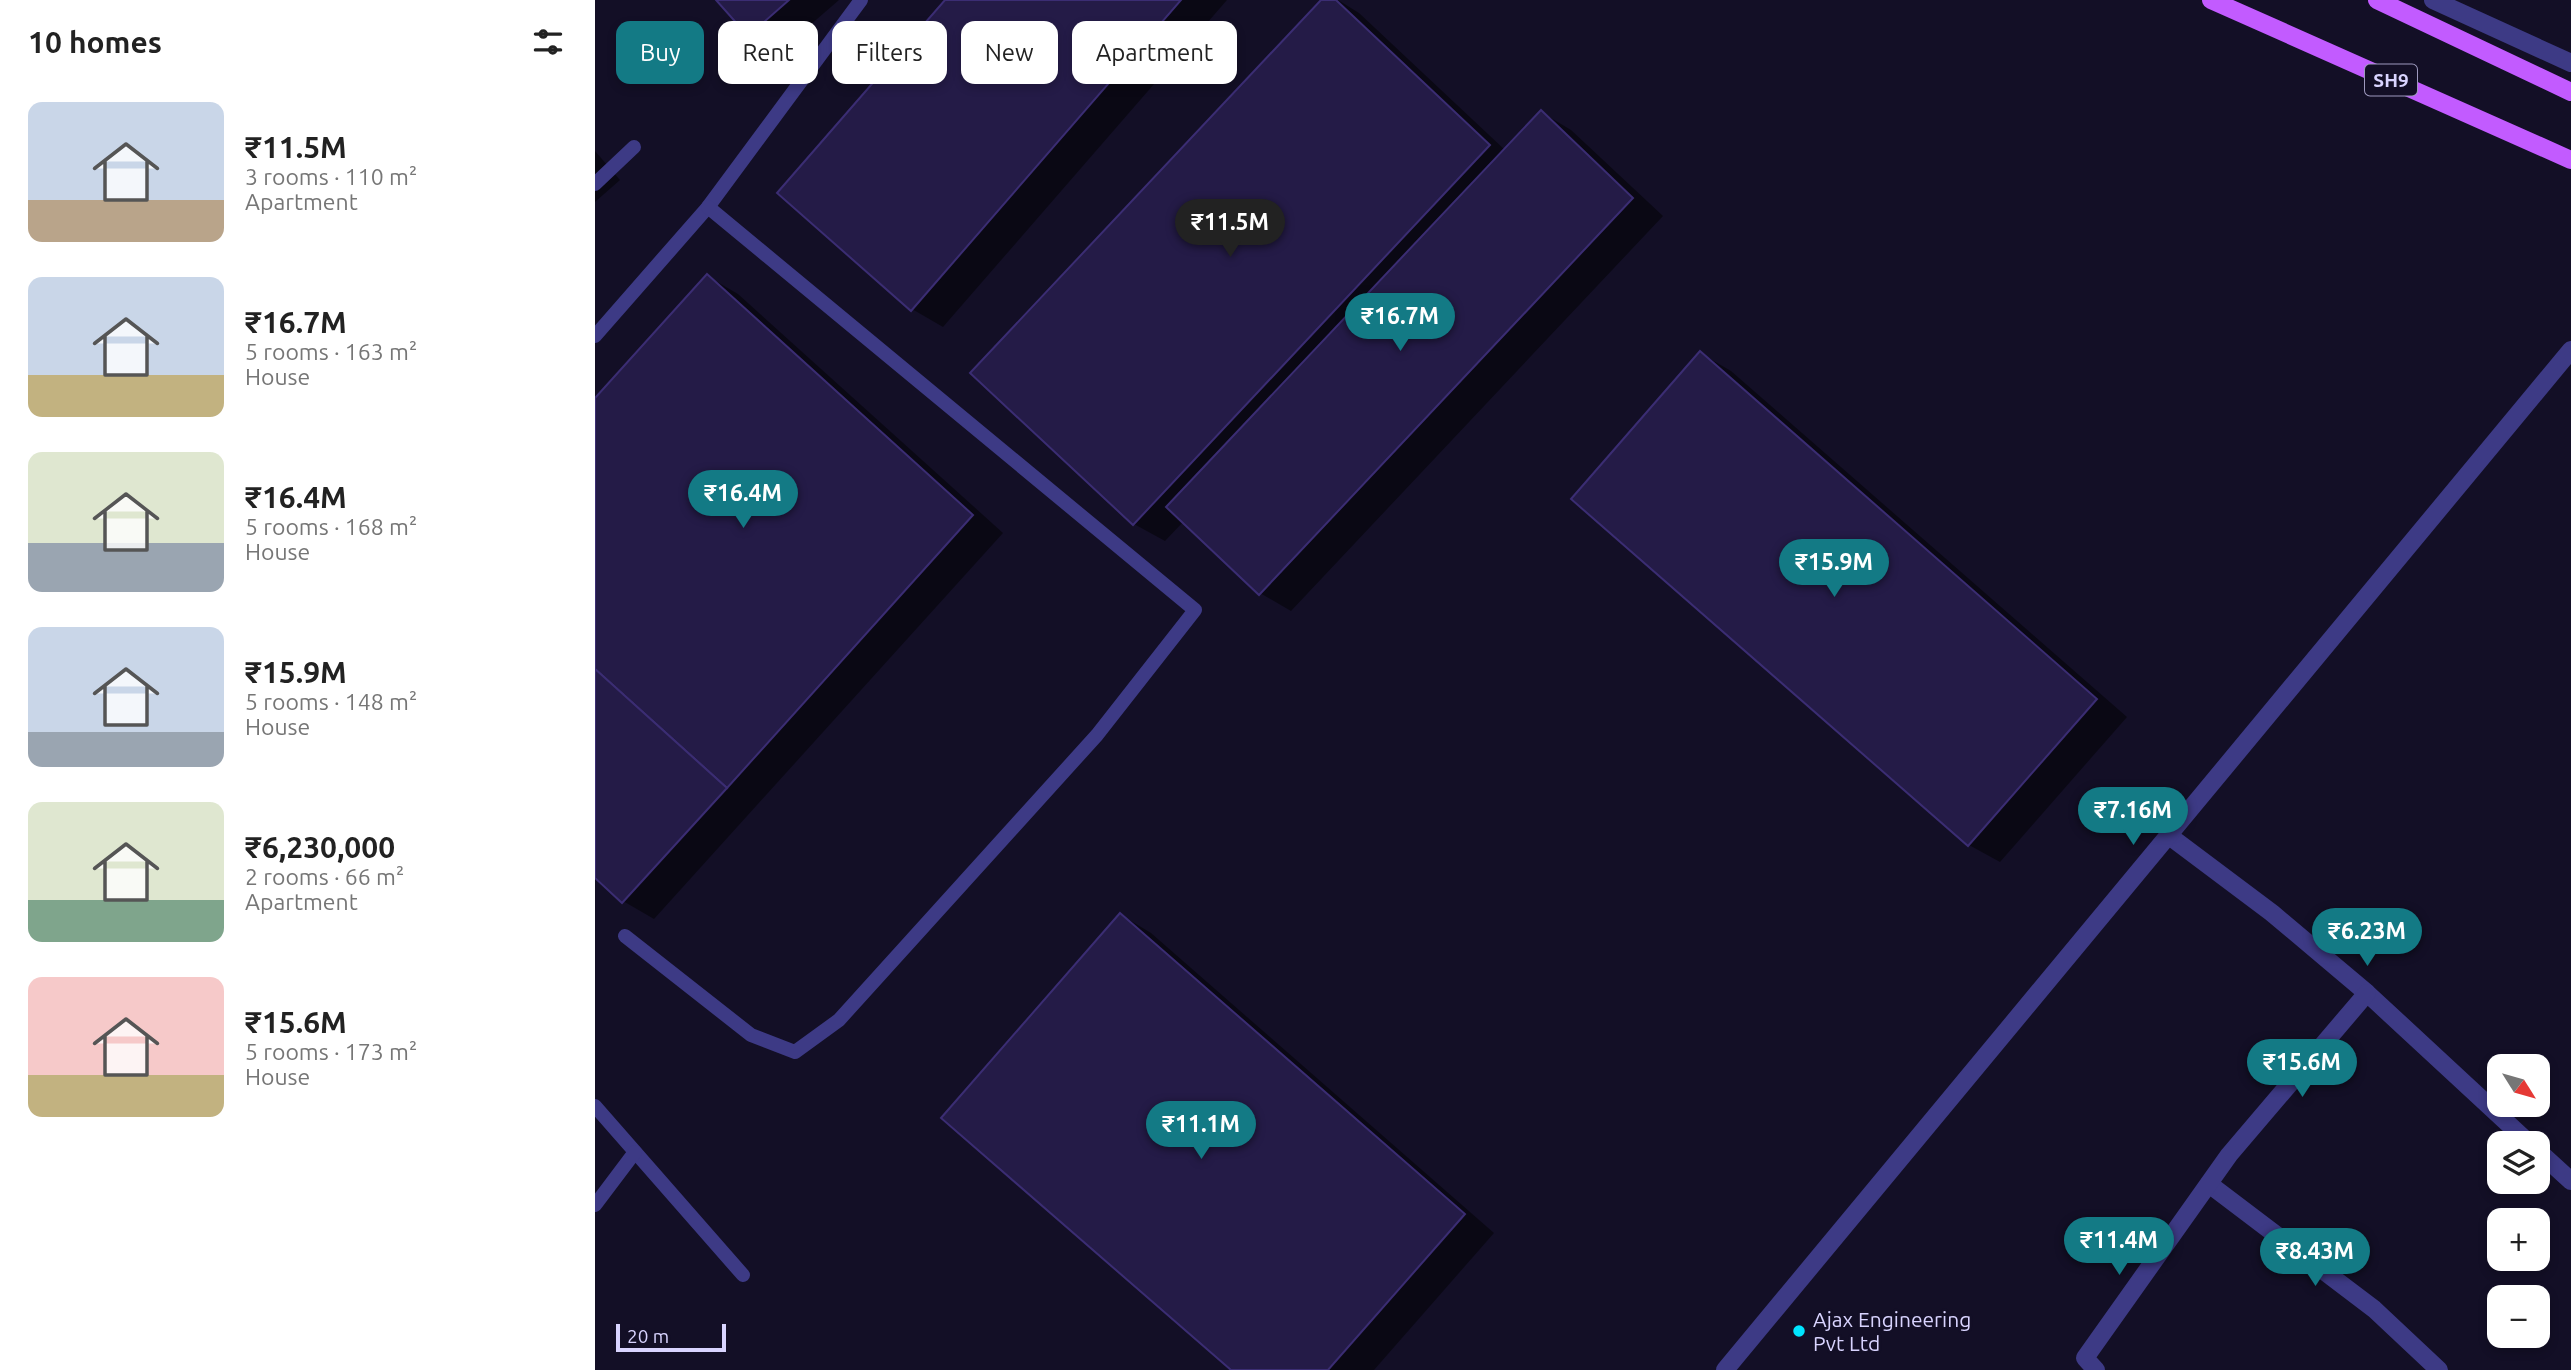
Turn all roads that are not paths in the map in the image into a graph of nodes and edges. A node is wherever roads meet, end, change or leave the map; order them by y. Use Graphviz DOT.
graph roads {
  1 [pos="861,0"];
  2 [pos="2211,0"];
  3 [pos="2377,0"];
  4 [pos="2433,0"];
  5 [pos="2571,63"];
  6 [pos="2571,92"];
  7 [pos="634,147"];
  8 [pos="2571,160"];
  9 [pos="595,184"];
  10 [pos="708,208"];
  11 [pos="595,336"];
  12 [pos="2571,349"];
  13 [pos="2168,835"];
  14 [pos="625,936"];
  15 [pos="2367,993"];
  16 [pos="595,1106"];
  17 [pos="2516,1131"];
  18 [pos="635,1152"];
  19 [pos="2550,1162"];
  20 [pos="2571,1181"];
  21 [pos="2209,1184"];
  22 [pos="595,1205"];
  23 [pos="743,1275"];
  24 [pos="1724,1370"];
  25 [pos="2096,1370"];
  26 [pos="2439,1370"];
  1 -- 10 [label="lane"];
  2 -- 8 [label="main road, SH9"];
  3 -- 6 [label="main road"];
  4 -- 5 [label="street"];
  7 -- 9 [label="lane"];
  10 -- 11 [label="lane"];
  10 -- 14 [label="lane"];
  12 -- 13 [label="street"];
  13 -- 15 [label="street"];
  13 -- 24 [label="street"];
  15 -- 17 [label="street"];
  15 -- 21 [label="street"];
  16 -- 18 [label="lane"];
  18 -- 22 [label="lane"];
  18 -- 23 [label="lane"];
  19 -- 20 [label="street"];
  21 -- 25 [label="street"];
  21 -- 26 [label="street"];
}
